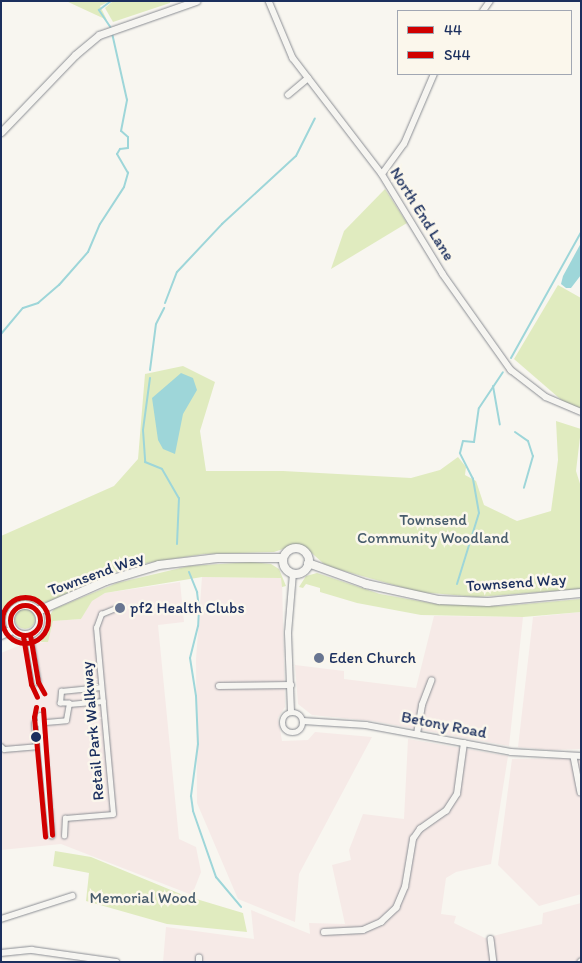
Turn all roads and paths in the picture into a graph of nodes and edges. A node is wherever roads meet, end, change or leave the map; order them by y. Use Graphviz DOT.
graph roads {
  1 [pos="196,1"];
  2 [pos="269,1"];
  3 [pos="180,3"];
  4 [pos="434,75"];
  5 [pos="308,78"];
  6 [pos="288,95"];
  7 [pos="1,132"];
  8 [pos="382,174"];
  9 [pos="581,412"];
  10 [pos="283,558"];
  11 [pos="308,563"];
  12 [pos="293,574"];
  13 [pos="581,593"];
  14 [pos="116,608"];
  15 [pos="38,611"];
  16 [pos="13,630"];
  17 [pos="1,635"];
  18 [pos="30,635"];
  19 [pos="431,681"];
  20 [pos="38,682"];
  21 [pos="219,686"];
  22 [pos="291,686"];
  23 [pos="101,687"];
  24 [pos="103,701"];
  25 [pos="69,704"];
  26 [pos="291,712"];
  27 [pos="41,720"];
  28 [pos="303,721"];
  29 [pos="417,734"];
  30 [pos="464,743"];
  31 [pos="1,746"];
  32 [pos="581,756"];
  33 [pos="574,757"];
  34 [pos="581,792"];
  35 [pos="52,834"];
  36 [pos="64,836"];
  37 [pos="72,896"];
  38 [pos="1,919"];
  39 [pos="324,932"];
  40 [pos="491,939"];
  41 [pos="1,953"];
  42 [pos="116,962"];
  43 [pos="494,962"];
  1 -- 3 [label="street"];
  2 -- 5 [label="street, North End Lane"];
  3 -- 7 [label="street"];
  4 -- 8 [label="street"];
  5 -- 6 [label="street"];
  5 -- 8 [label="street, North End Lane"];
  8 -- 9 [label="street, North End Lane"];
  10 -- 11 [label="main road, Townsend Way"];
  10 -- 12 [label="main road"];
  10 -- 15 [label="main road, Townsend Way"];
  11 -- 12 [label="main road"];
  11 -- 13 [label="main road, Townsend Way"];
  12 -- 22 [label="street"];
  14 -- 23 [label="street, Retail Park Walkway"];
  15 -- 16 [label="main road, Townsend Way"];
  15 -- 18 [label="main road, Townsend Way"];
  16 -- 17 [label="main road"];
  16 -- 18 [label="main road"];
  18 -- 20 [label="street"];
  19 -- 29 [label="street"];
  21 -- 22 [label="street"];
  22 -- 26 [label="street"];
  23 -- 24 [label="street, Retail Park Walkway"];
  23 -- 25 [label="street"];
  24 -- 25 [label="street"];
  24 -- 36 [label="street, Retail Park Walkway"];
  25 -- 27 [label="street"];
  26 -- 28 [label="street"];
  26 -- 28 [label="street"];
  27 -- 31 [label="street"];
  27 -- 35 [label="street"];
  28 -- 29 [label="street, Betony Road"];
  29 -- 30 [label="street, Betony Road"];
  30 -- 33 [label="street, Betony Road"];
  30 -- 39 [label="street"];
  32 -- 33 [label="street, Betony Road"];
  33 -- 34 [label="street"];
  37 -- 38 [label="street"];
  40 -- 43 [label="street"];
  41 -- 42 [label="street"];
}
